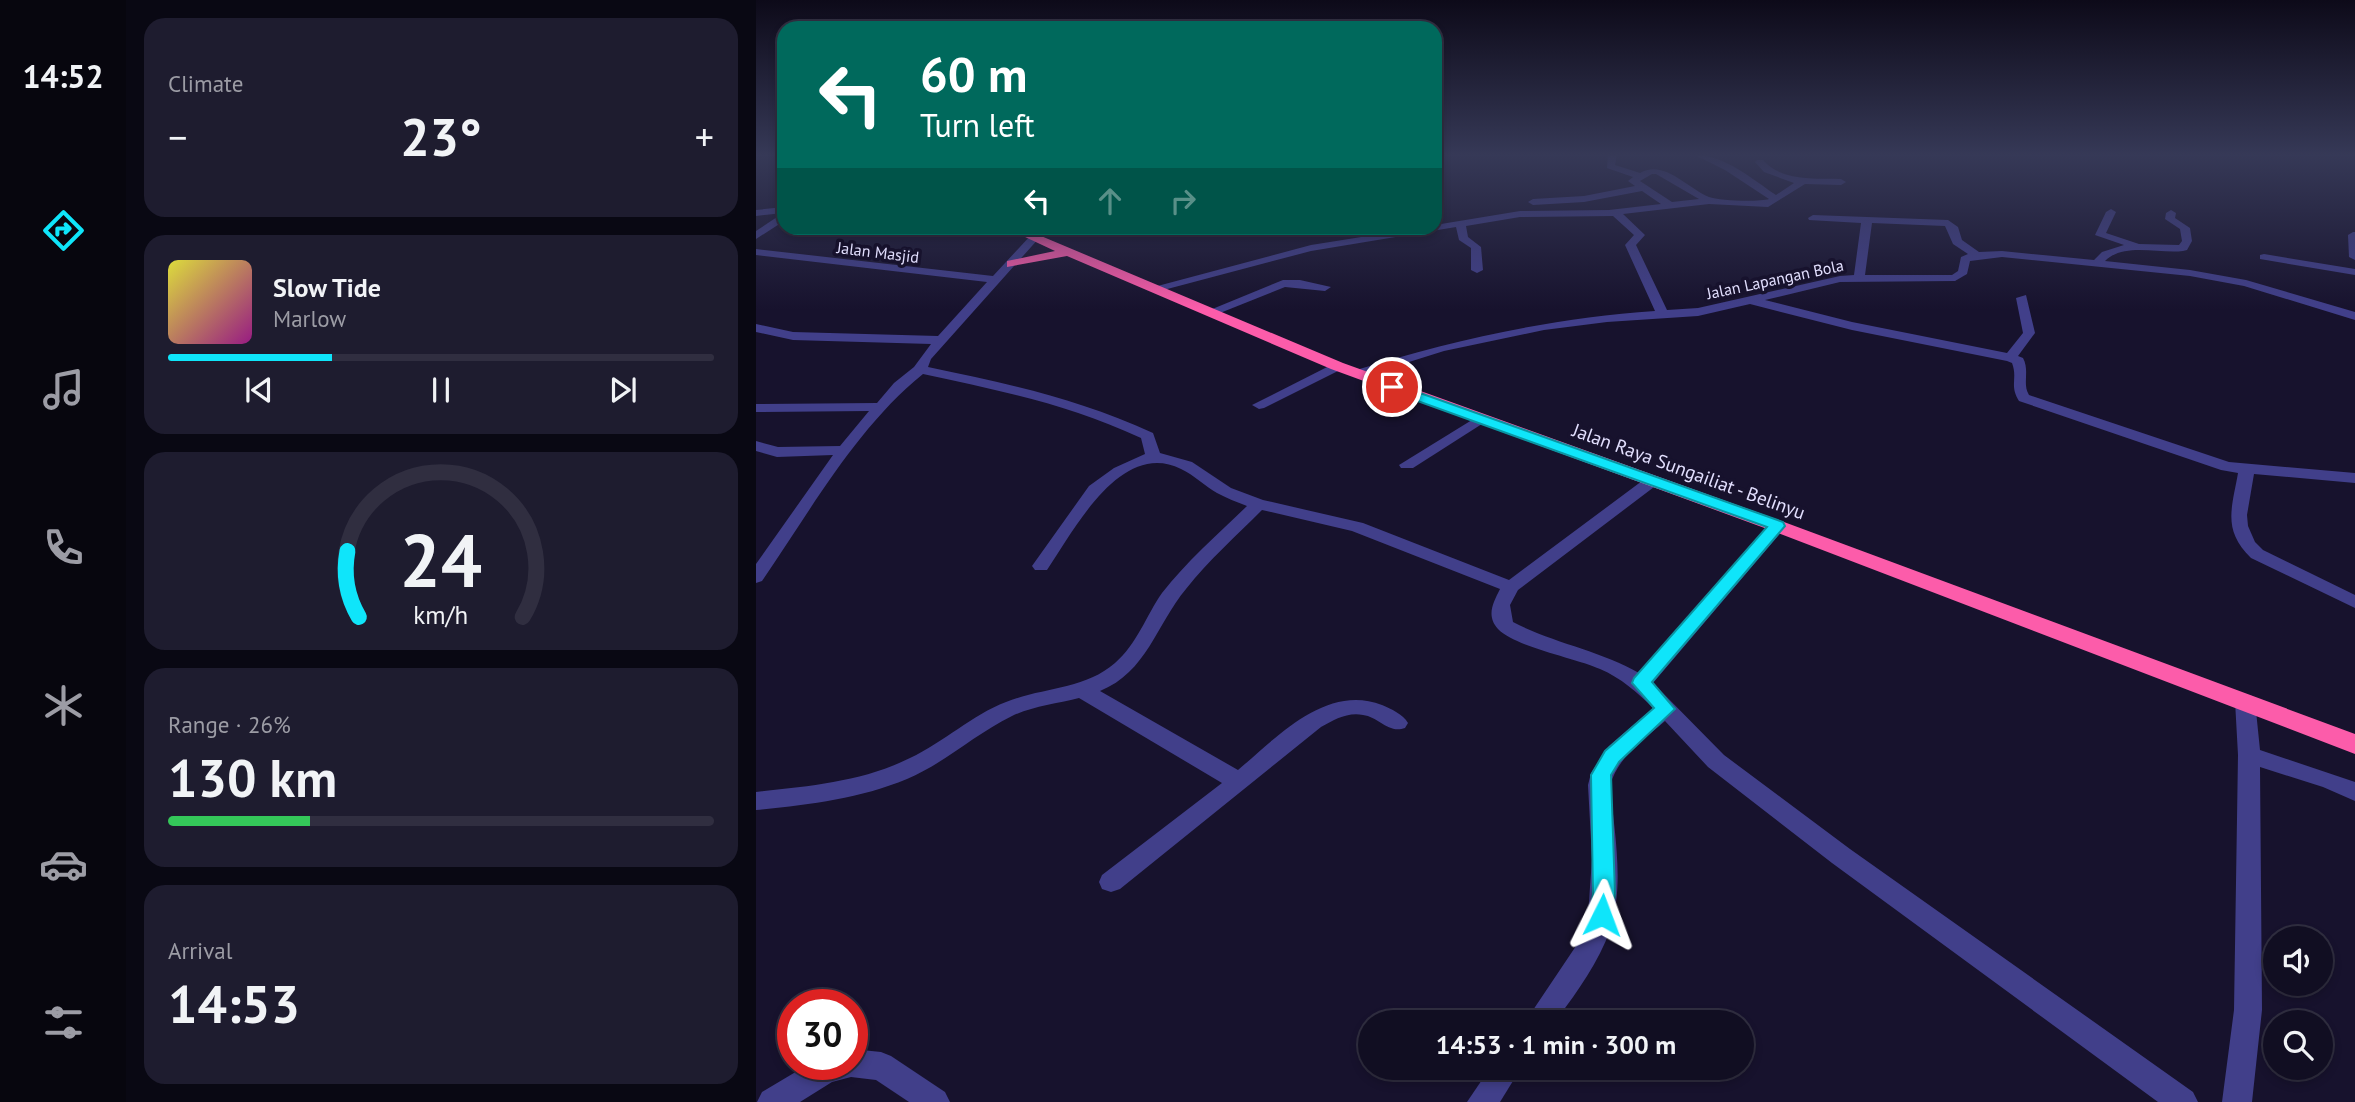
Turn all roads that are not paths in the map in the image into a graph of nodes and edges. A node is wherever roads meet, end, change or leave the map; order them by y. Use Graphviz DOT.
graph roads {
  1 [pos="1530,206"];
  2 [pos="1668,206"];
  3 [pos="777,211"];
  4 [pos="2111,212"];
  5 [pos="756,213"];
  6 [pos="1616,213"];
  7 [pos="2171,213"];
  8 [pos="1526,214"];
  9 [pos="1813,218"];
  10 [pos="1867,220"];
  11 [pos="777,221"];
  12 [pos="1461,224"];
  13 [pos="1442,227"];
  14 [pos="2353,234"];
  15 [pos="1030,235"];
  16 [pos="1392,235"];
  17 [pos="756,236"];
  18 [pos="1035,237"];
  19 [pos="2145,246"];
  20 [pos="756,252"];
  21 [pos="1071,252"];
  22 [pos="1976,255"];
  23 [pos="2264,257"];
  24 [pos="2355,257"];
  25 [pos="2098,262"];
  26 [pos="1012,264"];
  27 [pos="1477,270"];
  28 [pos="2355,272"];
  29 [pos="1859,278"];
  30 [pos="997,280"];
  31 [pos="1156,288"];
  32 [pos="1325,288"];
  33 [pos="2022,298"];
  34 [pos="1754,301"];
  35 [pos="1211,312"];
  36 [pos="1664,314"];
  37 [pos="2355,316"];
  38 [pos="756,328"];
  39 [pos="941,340"];
  40 [pos="2011,358"];
  41 [pos="1337,366"];
  42 [pos="920,369"];
  43 [pos="1357,374"];
  44 [pos="1259,405"];
  45 [pos="881,407"];
  46 [pos="756,408"];
  47 [pos="1480,419"];
  48 [pos="756,446"];
  49 [pos="844,450"];
  50 [pos="777,452"];
  51 [pos="1153,456"];
  52 [pos="756,461"];
  53 [pos="1406,465"];
  54 [pos="2247,470"];
  55 [pos="2355,478"];
  56 [pos="1652,481"];
  57 [pos="1258,504"];
  58 [pos="1777,526"];
  59 [pos="1041,566"];
  60 [pos="756,577"];
  61 [pos="1511,587"];
  62 [pos="2355,601"];
  63 [pos="1641,683"];
  64 [pos="1083,691"];
  65 [pos="2245,701"];
  66 [pos="1665,709"];
  67 [pos="1397,723"];
  68 [pos="2355,744"];
  69 [pos="2249,755"];
  70 [pos="1239,782"];
  71 [pos="2355,792"];
  72 [pos="756,801"];
  73 [pos="1111,882"];
  74 [pos="1547,1010"];
  75 [pos="868,1065"];
  76 [pos="809,1080"];
  77 [pos="1498,1080"];
  78 [pos="772,1102"];
  79 [pos="935,1102"];
  80 [pos="1482,1102"];
  81 [pos="2183,1102"];
  82 [pos="2237,1102"];
  1 -- 8 [label="street"];
  2 -- 6 [label="street"];
  3 -- 5 [label="street"];
  4 -- 19 [label="street"];
  6 -- 8 [label="street"];
  6 -- 36 [label="street"];
  7 -- 19 [label="street"];
  8 -- 12 [label="street"];
  9 -- 10 [label="street"];
  10 -- 22 [label="street"];
  10 -- 29 [label="street"];
  11 -- 17 [label="street"];
  12 -- 13 [label="street"];
  12 -- 27 [label="street"];
  14 -- 24 [label="street"];
  15 -- 18 [label="highway, Jalan Raya Sungailiat - Belinyu"];
  16 -- 31 [label="street"];
  18 -- 21 [label="highway, Jalan Raya Sungailiat - Belinyu"];
  18 -- 26 [label="street"];
  19 -- 25 [label="street"];
  20 -- 30 [label="street, Jalan Masjid"];
  21 -- 26 [label="highway"];
  21 -- 31 [label="highway, Jalan Raya Sungailiat - Belinyu"];
  22 -- 25 [label="street"];
  22 -- 29 [label="street, Jalan Lapangan Bola"];
  23 -- 28 [label="street"];
  25 -- 37 [label="street"];
  26 -- 30 [label="street"];
  29 -- 34 [label="street, Jalan Lapangan Bola"];
  30 -- 39 [label="street"];
  31 -- 35 [label="highway, Jalan Raya Sungailiat - Belinyu"];
  32 -- 35 [label="street"];
  33 -- 40 [label="street"];
  34 -- 36 [label="street, Jalan Lapangan Bola"];
  34 -- 40 [label="street"];
  35 -- 41 [label="highway, Jalan Raya Sungailiat - Belinyu"];
  36 -- 43 [label="street, Jalan Lapangan Bola"];
  38 -- 39 [label="street"];
  39 -- 42 [label="street"];
  40 -- 54 [label="street"];
  41 -- 43 [label="highway, Jalan Raya Sungailiat - Belinyu"];
  41 -- 44 [label="street"];
  42 -- 45 [label="street"];
  42 -- 51 [label="street"];
  43 -- 47 [label="highway, Jalan Raya Sungailiat - Belinyu"];
  45 -- 46 [label="street"];
  45 -- 49 [label="street"];
  47 -- 53 [label="street"];
  47 -- 56 [label="highway, Jalan Raya Sungailiat - Belinyu"];
  48 -- 50 [label="street"];
  49 -- 50 [label="street"];
  49 -- 60 [label="street"];
  50 -- 52 [label="street"];
  51 -- 57 [label="street"];
  51 -- 59 [label="street"];
  54 -- 55 [label="street"];
  54 -- 62 [label="street"];
  56 -- 58 [label="highway, Jalan Raya Sungailiat - Belinyu"];
  56 -- 61 [label="street"];
  57 -- 61 [label="street"];
  57 -- 64 [label="street"];
  58 -- 63 [label="street"];
  58 -- 65 [label="highway, Jalan Raya Sungailiat - Belinyu"];
  61 -- 63 [label="street"];
  63 -- 66 [label="street"];
  64 -- 70 [label="street"];
  64 -- 72 [label="street"];
  65 -- 68 [label="highway, Jalan Raya Sungailiat - Belinyu"];
  65 -- 69 [label="street"];
  66 -- 74 [label="street"];
  66 -- 81 [label="street"];
  67 -- 70 [label="street"];
  69 -- 71 [label="street"];
  69 -- 82 [label="street"];
  70 -- 73 [label="street"];
  75 -- 79 [label="street"];
  76 -- 78 [label="street"];
  77 -- 80 [label="street"];
}
